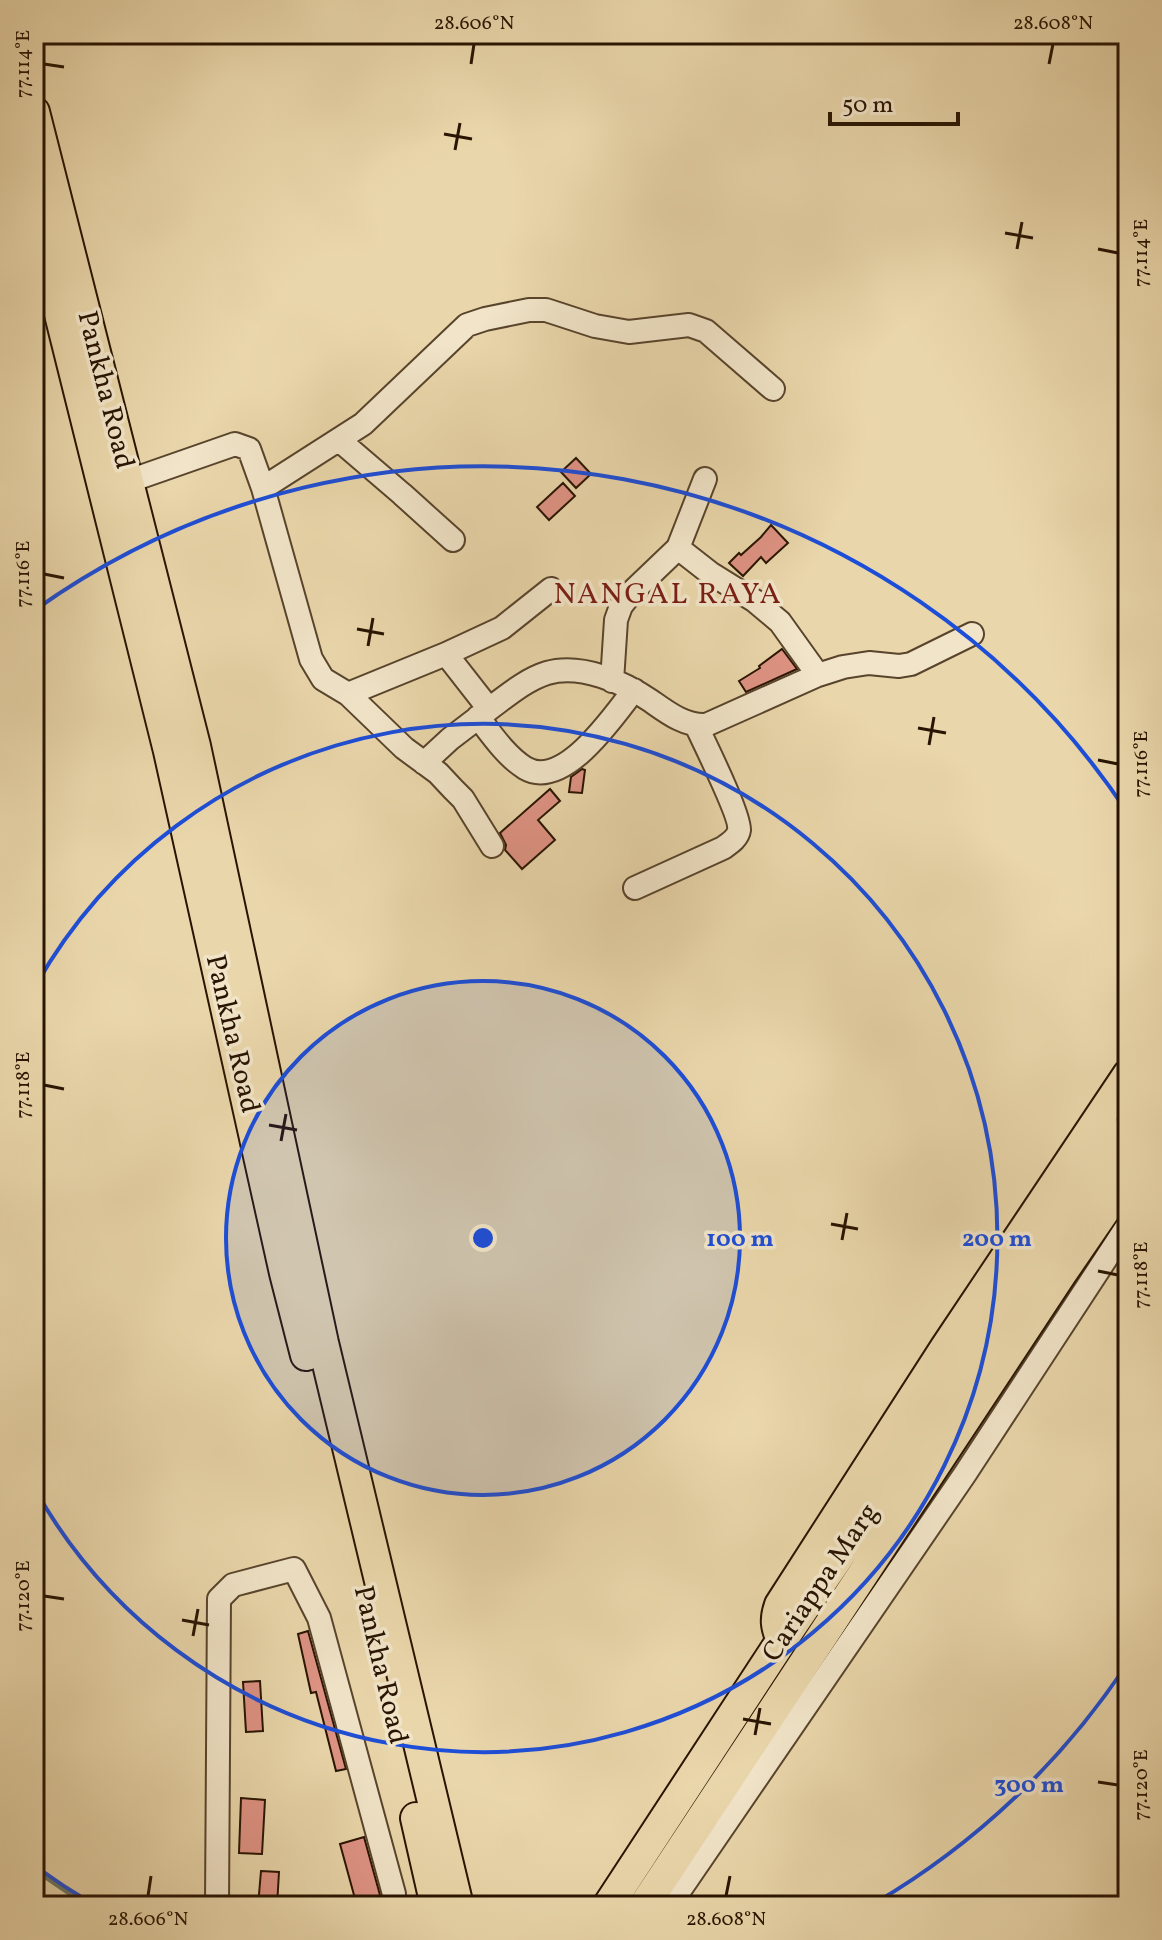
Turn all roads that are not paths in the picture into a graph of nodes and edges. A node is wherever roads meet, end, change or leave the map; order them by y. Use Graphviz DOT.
graph roads {
  1 [pos="34,112"];
  2 [pos="34,210"];
  3 [pos="773,389"];
  4 [pos="339,440"];
  5 [pos="705,479"];
  6 [pos="116,484"];
  7 [pos="263,488"];
  8 [pos="453,540"];
  9 [pos="678,548"];
  10 [pos="551,589"];
  11 [pos="972,634"];
  12 [pos="446,654"];
  13 [pos="818,675"];
  14 [pos="612,681"];
  15 [pos="634,690"];
  16 [pos="348,694"];
  17 [pos="484,713"];
  18 [pos="696,725"];
  19 [pos="424,763"];
  20 [pos="492,846"];
  21 [pos="635,888"];
  22 [pos="1128,1075"];
  23 [pos="1128,1129"];
  24 [pos="1128,1176"];
  25 [pos="1128,1225"];
  26 [pos="1049,1268"];
  27 [pos="310,1277"];
  28 [pos="782,1640"];
  29 [pos="217,1906"];
  30 [pos="392,1906"];
  31 [pos="436,1906"];
  32 [pos="458,1906"];
  33 [pos="474,1906"];
  34 [pos="608,1906"];
  35 [pos="644,1906"];
  36 [pos="669,1906"];
  1 -- 6 [label="main road, Pankha Road"];
  2 -- 6 [label="main road, Pankha Road"];
  3 -- 4 [label="street"];
  4 -- 7 [label="street"];
  4 -- 8 [label="street"];
  5 -- 9 [label="street"];
  6 -- 7 [label="street"];
  6 -- 27 [label="main road, Pankha Road"];
  6 -- 31 [label="main road, Pankha Road"];
  7 -- 16 [label="street"];
  9 -- 13 [label="street"];
  9 -- 14 [label="street"];
  10 -- 12 [label="street"];
  11 -- 13 [label="street"];
  12 -- 16 [label="street"];
  12 -- 17 [label="street"];
  13 -- 18 [label="street"];
  14 -- 15 [label="street"];
  14 -- 17 [label="street"];
  15 -- 17 [label="street"];
  15 -- 18 [label="street"];
  16 -- 19 [label="street"];
  17 -- 19 [label="street"];
  18 -- 21 [label="street"];
  19 -- 20 [label="street"];
  22 -- 28 [label="main road"];
  23 -- 26 [label="main road"];
  24 -- 26 [label="main road"];
  25 -- 36 [label="street"];
  26 -- 28 [label="main road, Cariappa Marg"];
  26 -- 35 [label="main road, Cariappa Marg"];
  27 -- 32 [label="main road"];
  27 -- 33 [label="main road"];
  28 -- 34 [label="main road, Cariappa Marg"];
  29 -- 30 [label="street"];
}
